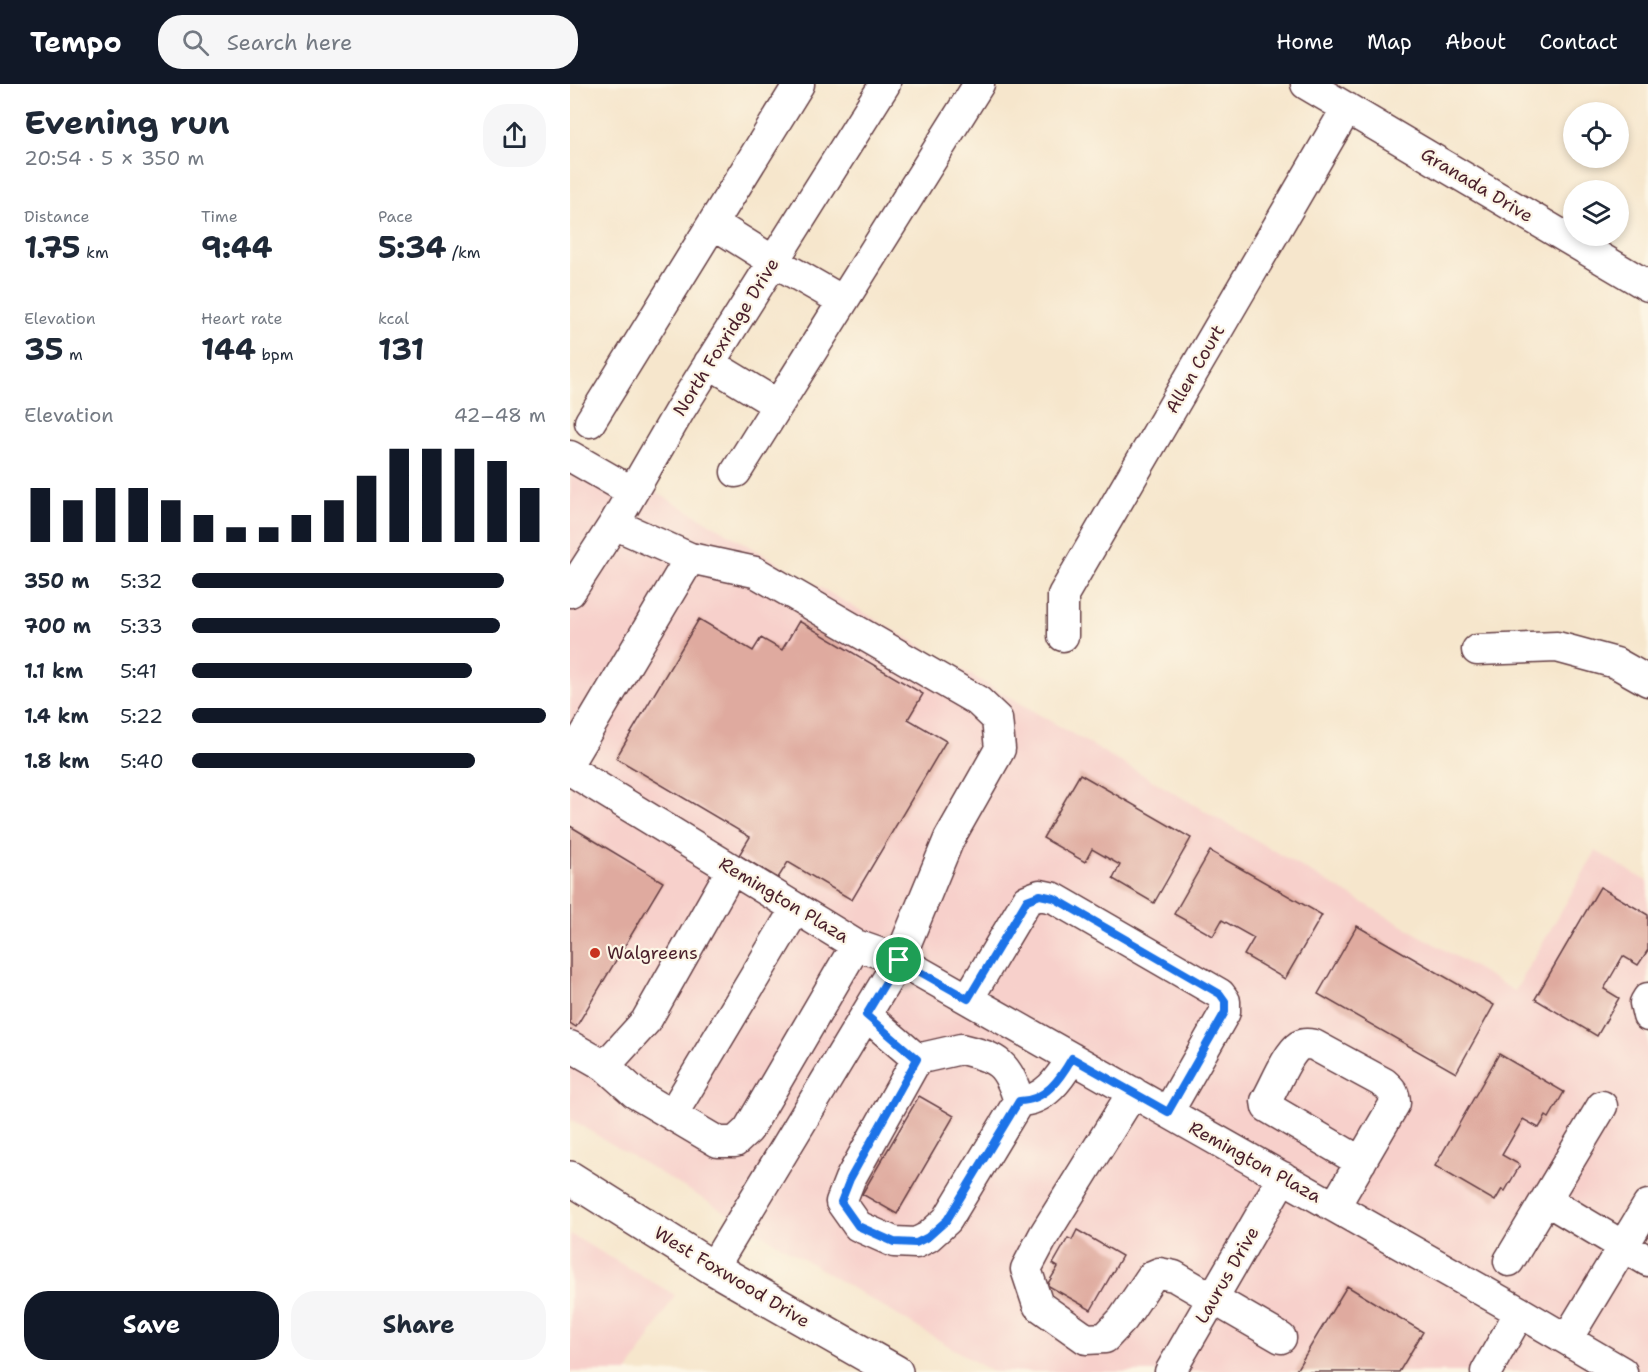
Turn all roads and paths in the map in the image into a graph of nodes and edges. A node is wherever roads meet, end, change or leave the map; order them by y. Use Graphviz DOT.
graph roads {
  1 [pos="799,84"];
  2 [pos="885,84"];
  3 [pos="979,84"];
  4 [pos="1306,84"];
  5 [pos="1347,108"];
  6 [pos="714,224"];
  7 [pos="773,261"];
  8 [pos="1648,286"];
  9 [pos="843,301"];
  10 [pos="709,363"];
  11 [pos="778,405"];
  12 [pos="590,422"];
  13 [pos="570,456"];
  14 [pos="736,472"];
  15 [pos="631,491"];
  16 [pos="614,524"];
  17 [pos="690,558"];
  18 [pos="570,592"];
  19 [pos="1063,636"];
  20 [pos="1477,650"];
  21 [pos="1648,681"];
  22 [pos="570,760"];
  23 [pos="570,770"];
  24 [pos="732,869"];
  25 [pos="796,908"];
  26 [pos="856,945"];
  27 [pos="899,960"];
  28 [pos="1648,998"];
  29 [pos="968,999"];
  30 [pos="866,1015"];
  31 [pos="1648,1016"];
  32 [pos="570,1046"];
  33 [pos="1072,1058"];
  34 [pos="917,1059"];
  35 [pos="605,1066"];
  36 [pos="1133,1092"];
  37 [pos="1019,1101"];
  38 [pos="1602,1106"];
  39 [pos="1168,1112"];
  40 [pos="672,1115"];
  41 [pos="1361,1162"];
  42 [pos="1283,1177"];
  43 [pos="570,1179"];
  44 [pos="1546,1200"];
  45 [pos="1648,1205"];
  46 [pos="1335,1206"];
  47 [pos="1636,1254"];
  48 [pos="1509,1261"];
  49 [pos="713,1268"];
  50 [pos="1213,1299"];
  51 [pos="1520,1312"];
  52 [pos="1281,1338"];
  53 [pos="1567,1339"];
  54 [pos="896,1372"];
  55 [pos="1170,1372"];
  56 [pos="1486,1372"];
  57 [pos="1622,1372"];
  1 -- 6 [label="street"];
  2 -- 7 [label="street, North Foxridge Drive"];
  3 -- 9 [label="street"];
  4 -- 5 [label="street, Granada Drive"];
  5 -- 8 [label="street, Granada Drive"];
  5 -- 19 [label="street, Allen Court"];
  6 -- 7 [label="street"];
  6 -- 12 [label="street"];
  7 -- 9 [label="street"];
  7 -- 10 [label="street, North Foxridge Drive"];
  9 -- 11 [label="street"];
  10 -- 11 [label="street"];
  10 -- 15 [label="street, North Foxridge Drive"];
  11 -- 14 [label="street"];
  13 -- 15 [label="street"];
  15 -- 16 [label="street, North Foxridge Drive"];
  16 -- 17 [label="street"];
  16 -- 18 [label="street, North Foxridge Drive"];
  17 -- 22 [label="street"];
  17 -- 27 [label="street"];
  20 -- 21 [label="street"];
  23 -- 24 [label="street, Remington Plaza"];
  24 -- 25 [label="street, Remington Plaza"];
  24 -- 35 [label="street"];
  25 -- 26 [label="street, Remington Plaza"];
  25 -- 40 [label="street"];
  26 -- 27 [label="street, Remington Plaza"];
  26 -- 40 [label="street"];
  27 -- 29 [label="street, Remington Plaza"];
  27 -- 30 [label="street"];
  28 -- 31 [label="street"];
  29 -- 33 [label="street, Remington Plaza"];
  29 -- 39 [label="street"];
  30 -- 34 [label="street"];
  30 -- 49 [label="street"];
  32 -- 35 [label="street"];
  33 -- 36 [label="street, Remington Plaza"];
  33 -- 37 [label="street"];
  34 -- 37 [label="street"];
  34 -- 37 [label="street"];
  35 -- 40 [label="street"];
  36 -- 39 [label="street, Remington Plaza"];
  36 -- 50 [label="street"];
  38 -- 44 [label="street"];
  39 -- 42 [label="street, Remington Plaza"];
  41 -- 46 [label="street"];
  42 -- 46 [label="street, Remington Plaza"];
  42 -- 50 [label="street, Laurus Drive"];
  43 -- 49 [label="main road, West Foxwood Drive"];
  44 -- 47 [label="street"];
  44 -- 48 [label="street"];
  45 -- 47 [label="street"];
  46 -- 51 [label="street, Remington Plaza"];
  47 -- 53 [label="street"];
  49 -- 54 [label="main road, West Foxwood Drive"];
  50 -- 52 [label="street"];
  50 -- 55 [label="street, Laurus Drive"];
  51 -- 53 [label="street, Remington Plaza"];
  51 -- 56 [label="street"];
  53 -- 57 [label="street, Remington Plaza"];
}
